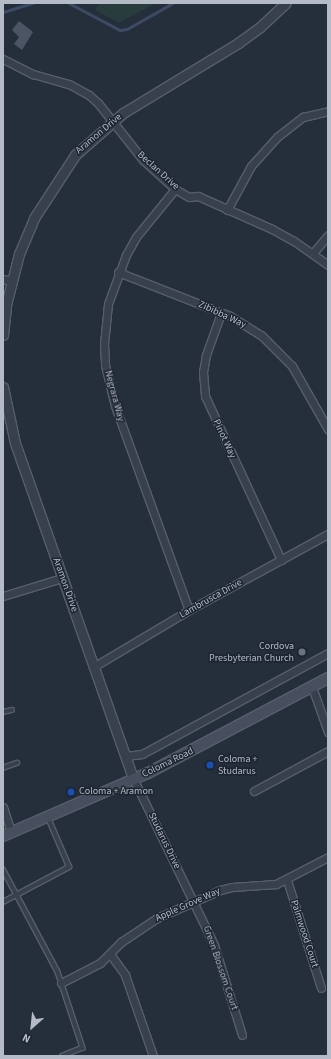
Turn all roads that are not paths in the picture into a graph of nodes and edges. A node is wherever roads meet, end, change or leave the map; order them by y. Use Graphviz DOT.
graph roads {
  1 [pos="286,3"];
  2 [pos="3,59"];
  3 [pos="328,111"];
  4 [pos="113,121"];
  5 [pos="176,190"];
  6 [pos="227,210"];
  7 [pos="328,235"];
  8 [pos="313,253"];
  9 [pos="328,265"];
  10 [pos="118,272"];
  11 [pos="7,280"];
  12 [pos="221,313"];
  13 [pos="3,335"];
  14 [pos="3,387"];
  15 [pos="328,429"];
  16 [pos="328,534"];
  17 [pos="281,560"];
  18 [pos="62,578"];
  19 [pos="3,596"];
  20 [pos="189,610"];
  21 [pos="328,653"];
  22 [pos="95,666"];
  23 [pos="328,678"];
  24 [pos="312,687"];
  25 [pos="12,710"];
  26 [pos="3,712"];
  27 [pos="328,732"];
  28 [pos="328,751"];
  29 [pos="126,756"];
  30 [pos="17,764"];
  31 [pos="3,768"];
  32 [pos="134,780"];
  33 [pos="254,791"];
  34 [pos="3,807"];
  35 [pos="48,817"];
  36 [pos="7,834"];
  37 [pos="328,856"];
  38 [pos="3,869"];
  39 [pos="287,880"];
  40 [pos="18,895"];
  41 [pos="3,902"];
  42 [pos="194,902"];
  43 [pos="110,954"];
  44 [pos="61,983"];
  45 [pos="321,988"];
  46 [pos="242,1035"];
  47 [pos="62,1056"];
  48 [pos="153,1056"];
  1 -- 4 [label="street, Aramon Drive"];
  2 -- 4 [label="street, Beclan Drive"];
  3 -- 6 [label="street"];
  4 -- 5 [label="street, Beclan Drive"];
  4 -- 11 [label="street, Aramon Drive"];
  5 -- 6 [label="street, Beclan Drive"];
  5 -- 10 [label="street, Negrara Way"];
  6 -- 8 [label="street, Beclan Drive"];
  7 -- 8 [label="street"];
  8 -- 9 [label="street, Beclan Drive"];
  10 -- 12 [label="street, Zibibba Way"];
  10 -- 20 [label="street, Negrara Way"];
  11 -- 13 [label="street, Aramon Drive"];
  12 -- 15 [label="street, Zibibba Way"];
  12 -- 17 [label="street, Pinot Way"];
  14 -- 18 [label="street, Aramon Drive"];
  16 -- 17 [label="street, Lambrusca Drive"];
  17 -- 20 [label="street, Lambrusca Drive"];
  18 -- 19 [label="street"];
  18 -- 22 [label="street, Aramon Drive"];
  20 -- 22 [label="street, Lambrusca Drive"];
  21 -- 29 [label="street, Coloma Road"];
  22 -- 29 [label="street, Aramon Drive"];
  23 -- 24 [label="main road, Coloma Road"];
  24 -- 27 [label="street"];
  24 -- 32 [label="main road, Coloma Road"];
  25 -- 26 [label="lane"];
  28 -- 33 [label="street"];
  29 -- 32 [label="street, Aramon Drive"];
  30 -- 31 [label="lane"];
  32 -- 35 [label="main road, Coloma Road"];
  32 -- 42 [label="street, Studarus Drive"];
  34 -- 36 [label="street"];
  35 -- 36 [label="main road, Coloma Road"];
  35 -- 40 [label="lane"];
  37 -- 39 [label="street, Apple Grove Way"];
  38 -- 40 [label="lane"];
  39 -- 42 [label="street, Apple Grove Way"];
  39 -- 45 [label="street, Palmwood Court"];
  40 -- 41 [label="lane"];
  40 -- 44 [label="lane"];
  42 -- 43 [label="street, Apple Grove Way"];
  42 -- 46 [label="street, Green Blossom Court"];
  43 -- 44 [label="street, Apple Grove Way"];
  43 -- 48 [label="street"];
  44 -- 47 [label="lane"];
}
